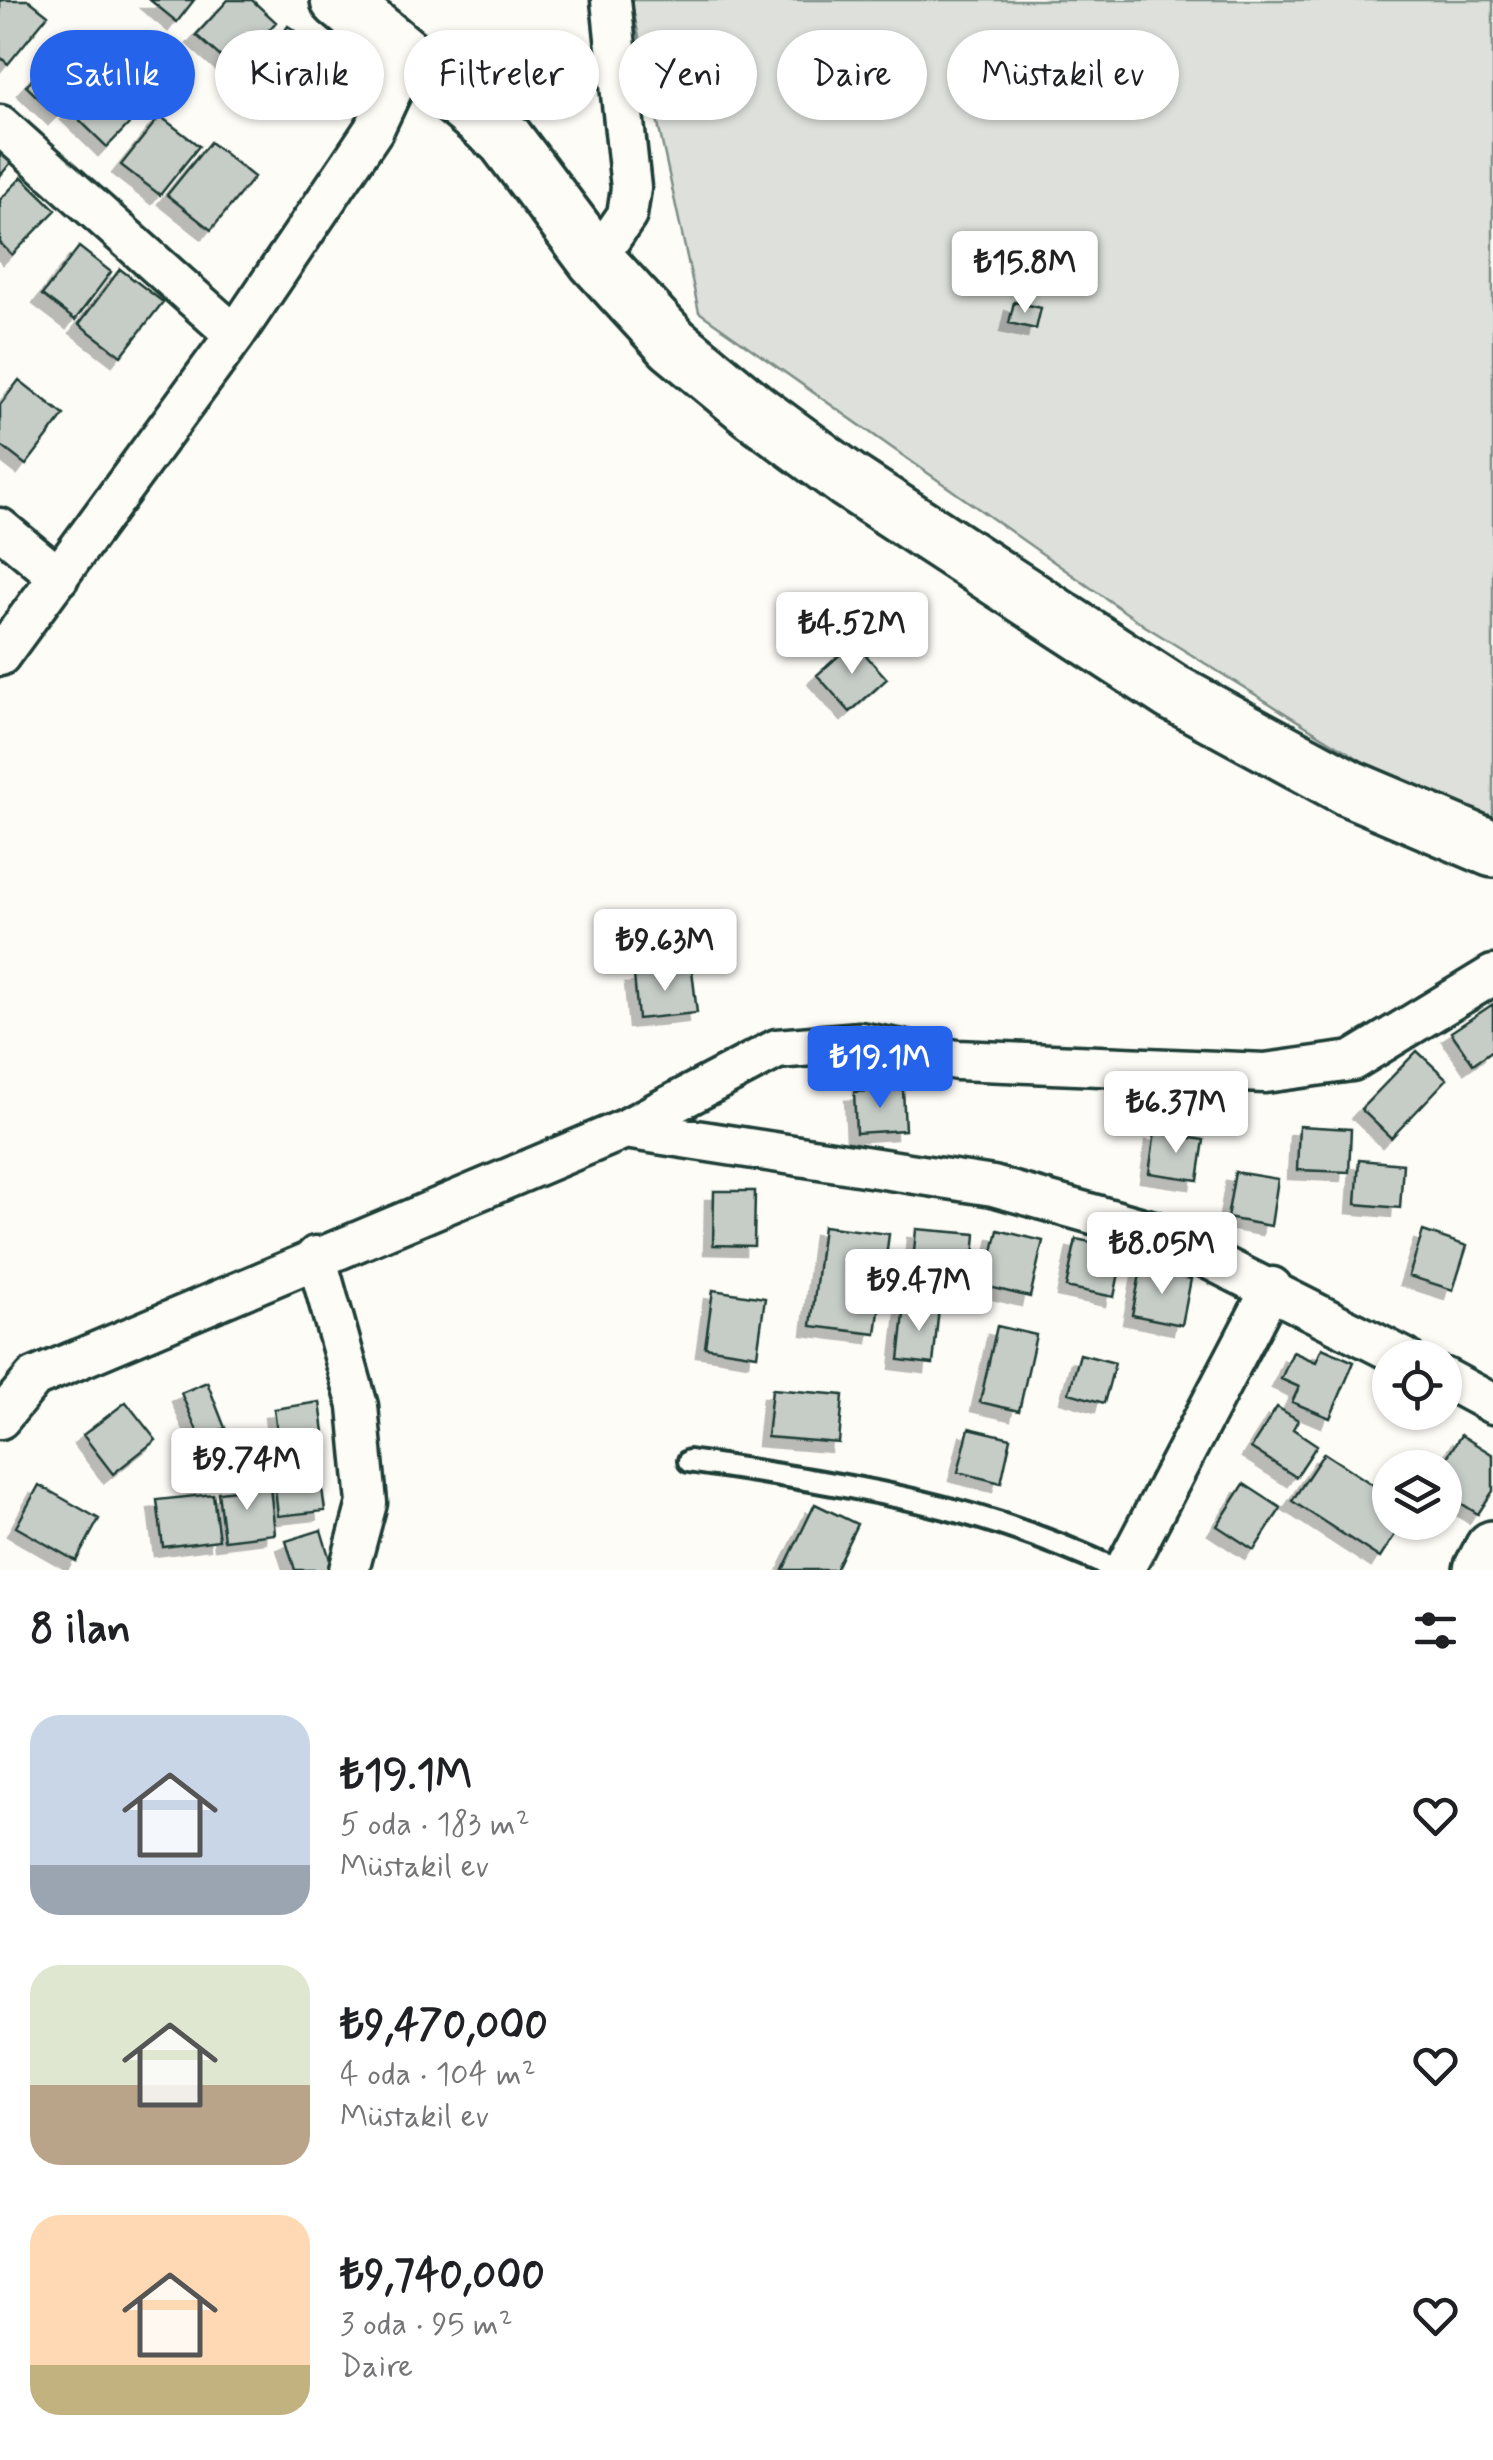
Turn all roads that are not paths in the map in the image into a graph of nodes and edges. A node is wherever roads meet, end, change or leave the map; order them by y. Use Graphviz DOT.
graph roads {
  1 [pos="338,0"];
  2 [pos="611,0"];
  3 [pos="404,54"];
  4 [pos="404,65"];
  5 [pos="483,120"];
  6 [pos="0,125"];
  7 [pos="596,260"];
  8 [pos="235,334"];
  9 [pos="0,528"];
  10 [pos="59,577"];
  11 [pos="0,656"];
  12 [pos="1493,849"];
  13 [pos="1493,975"];
  14 [pos="625,1129"];
  15 [pos="316,1256"];
  16 [pos="1272,1287"];
  17 [pos="1372,1340"];
  18 [pos="1462,1387"];
  19 [pos="1493,1404"];
  20 [pos="0,1418"];
  21 [pos="689,1461"];
  22 [pos="1493,1549"];
  23 [pos="349,1570"];
  24 [pos="1121,1570"];
  25 [pos="1482,1570"];
  1 -- 3 [label="street"];
  2 -- 7 [label="street"];
  4 -- 8 [label="street"];
  5 -- 7 [label="street"];
  6 -- 8 [label="street"];
  7 -- 12 [label="street"];
  8 -- 10 [label="street"];
  9 -- 10 [label="street"];
  10 -- 11 [label="street"];
  13 -- 14 [label="street"];
  14 -- 15 [label="street"];
  14 -- 16 [label="street"];
  15 -- 20 [label="street"];
  15 -- 23 [label="street"];
  16 -- 17 [label="street"];
  16 -- 24 [label="street"];
  18 -- 19 [label="street"];
  21 -- 24 [label="lane"];
  22 -- 25 [label="street"];
}
